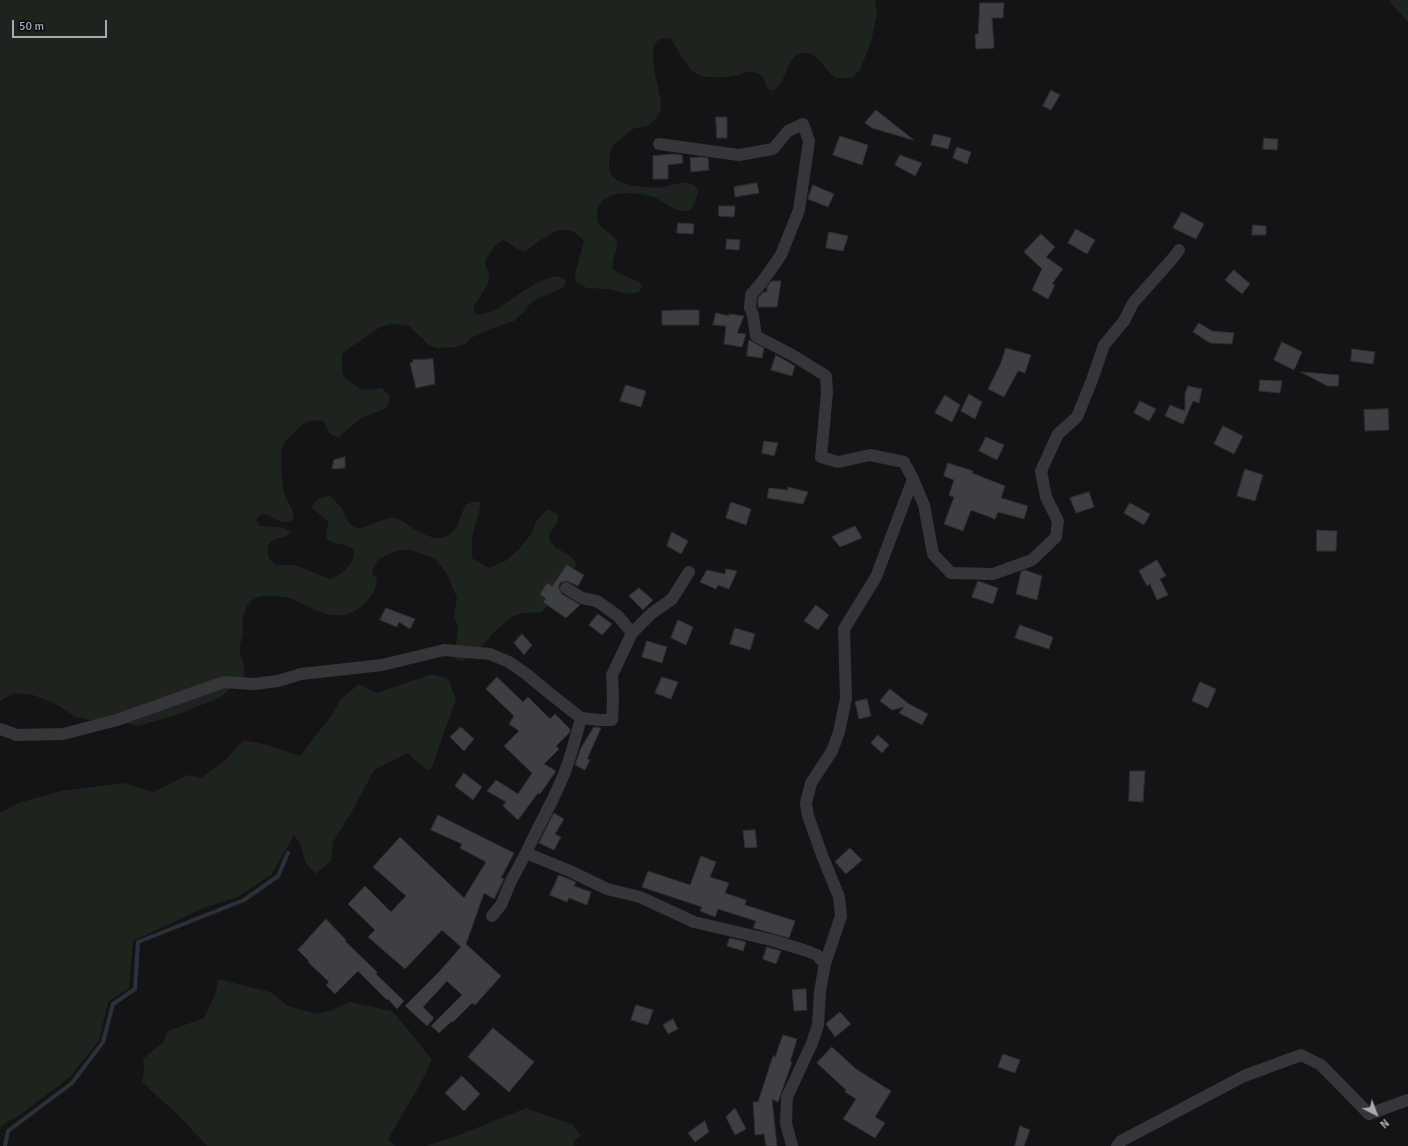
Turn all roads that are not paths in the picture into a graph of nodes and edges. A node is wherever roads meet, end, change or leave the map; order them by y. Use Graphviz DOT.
graph roads {
  1 [pos="659,144"];
  2 [pos="1179,250"];
  3 [pos="913,479"];
  4 [pos="689,572"];
  5 [pos="566,588"];
  6 [pos="632,633"];
  7 [pos="581,718"];
  8 [pos="0,729"];
  9 [pos="526,853"];
  10 [pos="492,916"];
  11 [pos="825,964"];
  12 [pos="1408,1100"];
  13 [pos="792,1146"];
  14 [pos="1117,1146"];
  1 -- 3 [label="street"];
  2 -- 3 [label="street"];
  3 -- 11 [label="street"];
  4 -- 6 [label="street"];
  5 -- 6 [label="street"];
  6 -- 7 [label="street"];
  7 -- 8 [label="street"];
  7 -- 9 [label="street"];
  9 -- 10 [label="street"];
  9 -- 11 [label="street"];
  11 -- 13 [label="street"];
  12 -- 14 [label="street"];
}
